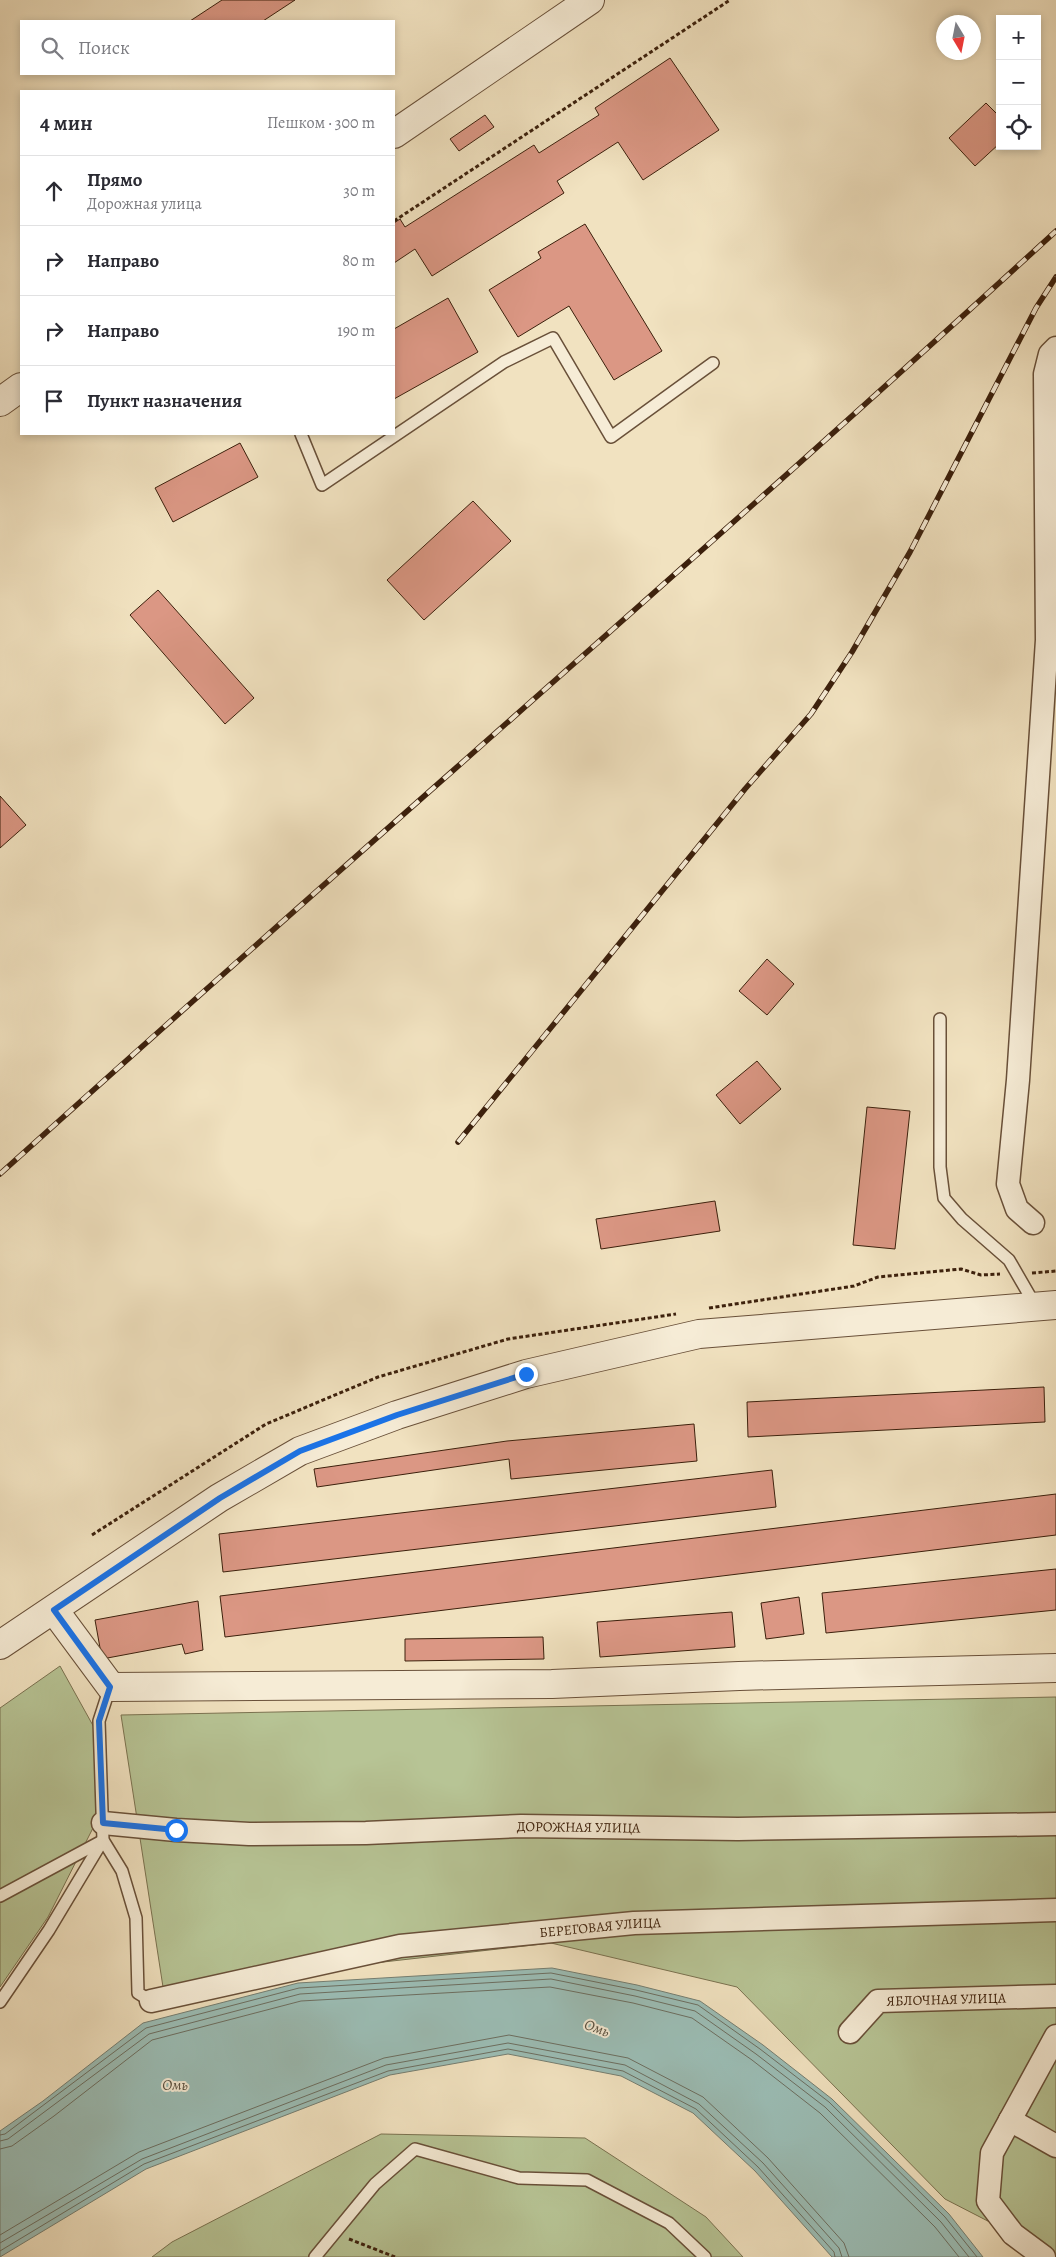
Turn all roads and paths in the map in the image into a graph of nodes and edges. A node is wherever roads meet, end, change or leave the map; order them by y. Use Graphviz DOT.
graph roads {
  1 [pos="590,0"];
  2 [pos="730,0"];
  3 [pos="395,133"];
  4 [pos="395,220"];
  5 [pos="1056,348"];
  6 [pos="713,363"];
  7 [pos="20,388"];
  8 [pos="0,402"];
  9 [pos="301,435"];
  10 [pos="940,1019"];
  11 [pos="1033,1223"];
  12 [pos="1046,1306"];
  13 [pos="54,1610"];
  14 [pos="0,1645"];
  15 [pos="1056,1668"];
  16 [pos="110,1687"];
  17 [pos="1056,1824"];
  18 [pos="103,1832"];
  19 [pos="0,1896"];
  20 [pos="1056,1910"];
  21 [pos="1056,1996"];
  22 [pos="151,2001"];
  23 [pos="0,2002"];
  24 [pos="850,2032"];
  25 [pos="1055,2040"];
  26 [pos="1010,2120"];
  27 [pos="1056,2146"];
  28 [pos="335,2234"];
  29 [pos="315,2257"];
  30 [pos="395,2257"];
  31 [pos="705,2257"];
  32 [pos="1044,2257"];
  1 -- 3 [label="street"];
  2 -- 4 [label="path"];
  5 -- 11 [label="street"];
  6 -- 9 [label="lane"];
  7 -- 8 [label="street"];
  10 -- 12 [label="lane"];
  12 -- 13 [label="street"];
  13 -- 14 [label="street"];
  13 -- 16 [label="street"];
  15 -- 16 [label="street"];
  16 -- 18 [label="lane"];
  17 -- 18 [label="street, ДОРОЖНАЯ УЛИЦА"];
  18 -- 19 [label="lane"];
  18 -- 22 [label="lane"];
  18 -- 23 [label="lane"];
  20 -- 22 [label="street, БЕРЕГОВАЯ УЛИЦА"];
  21 -- 24 [label="street, ЯБЛОЧНАЯ УЛИЦА"];
  25 -- 26 [label="street"];
  26 -- 27 [label="street"];
  26 -- 32 [label="street"];
  28 -- 29 [label="lane"];
  28 -- 30 [label="path"];
  28 -- 31 [label="lane"];
}
